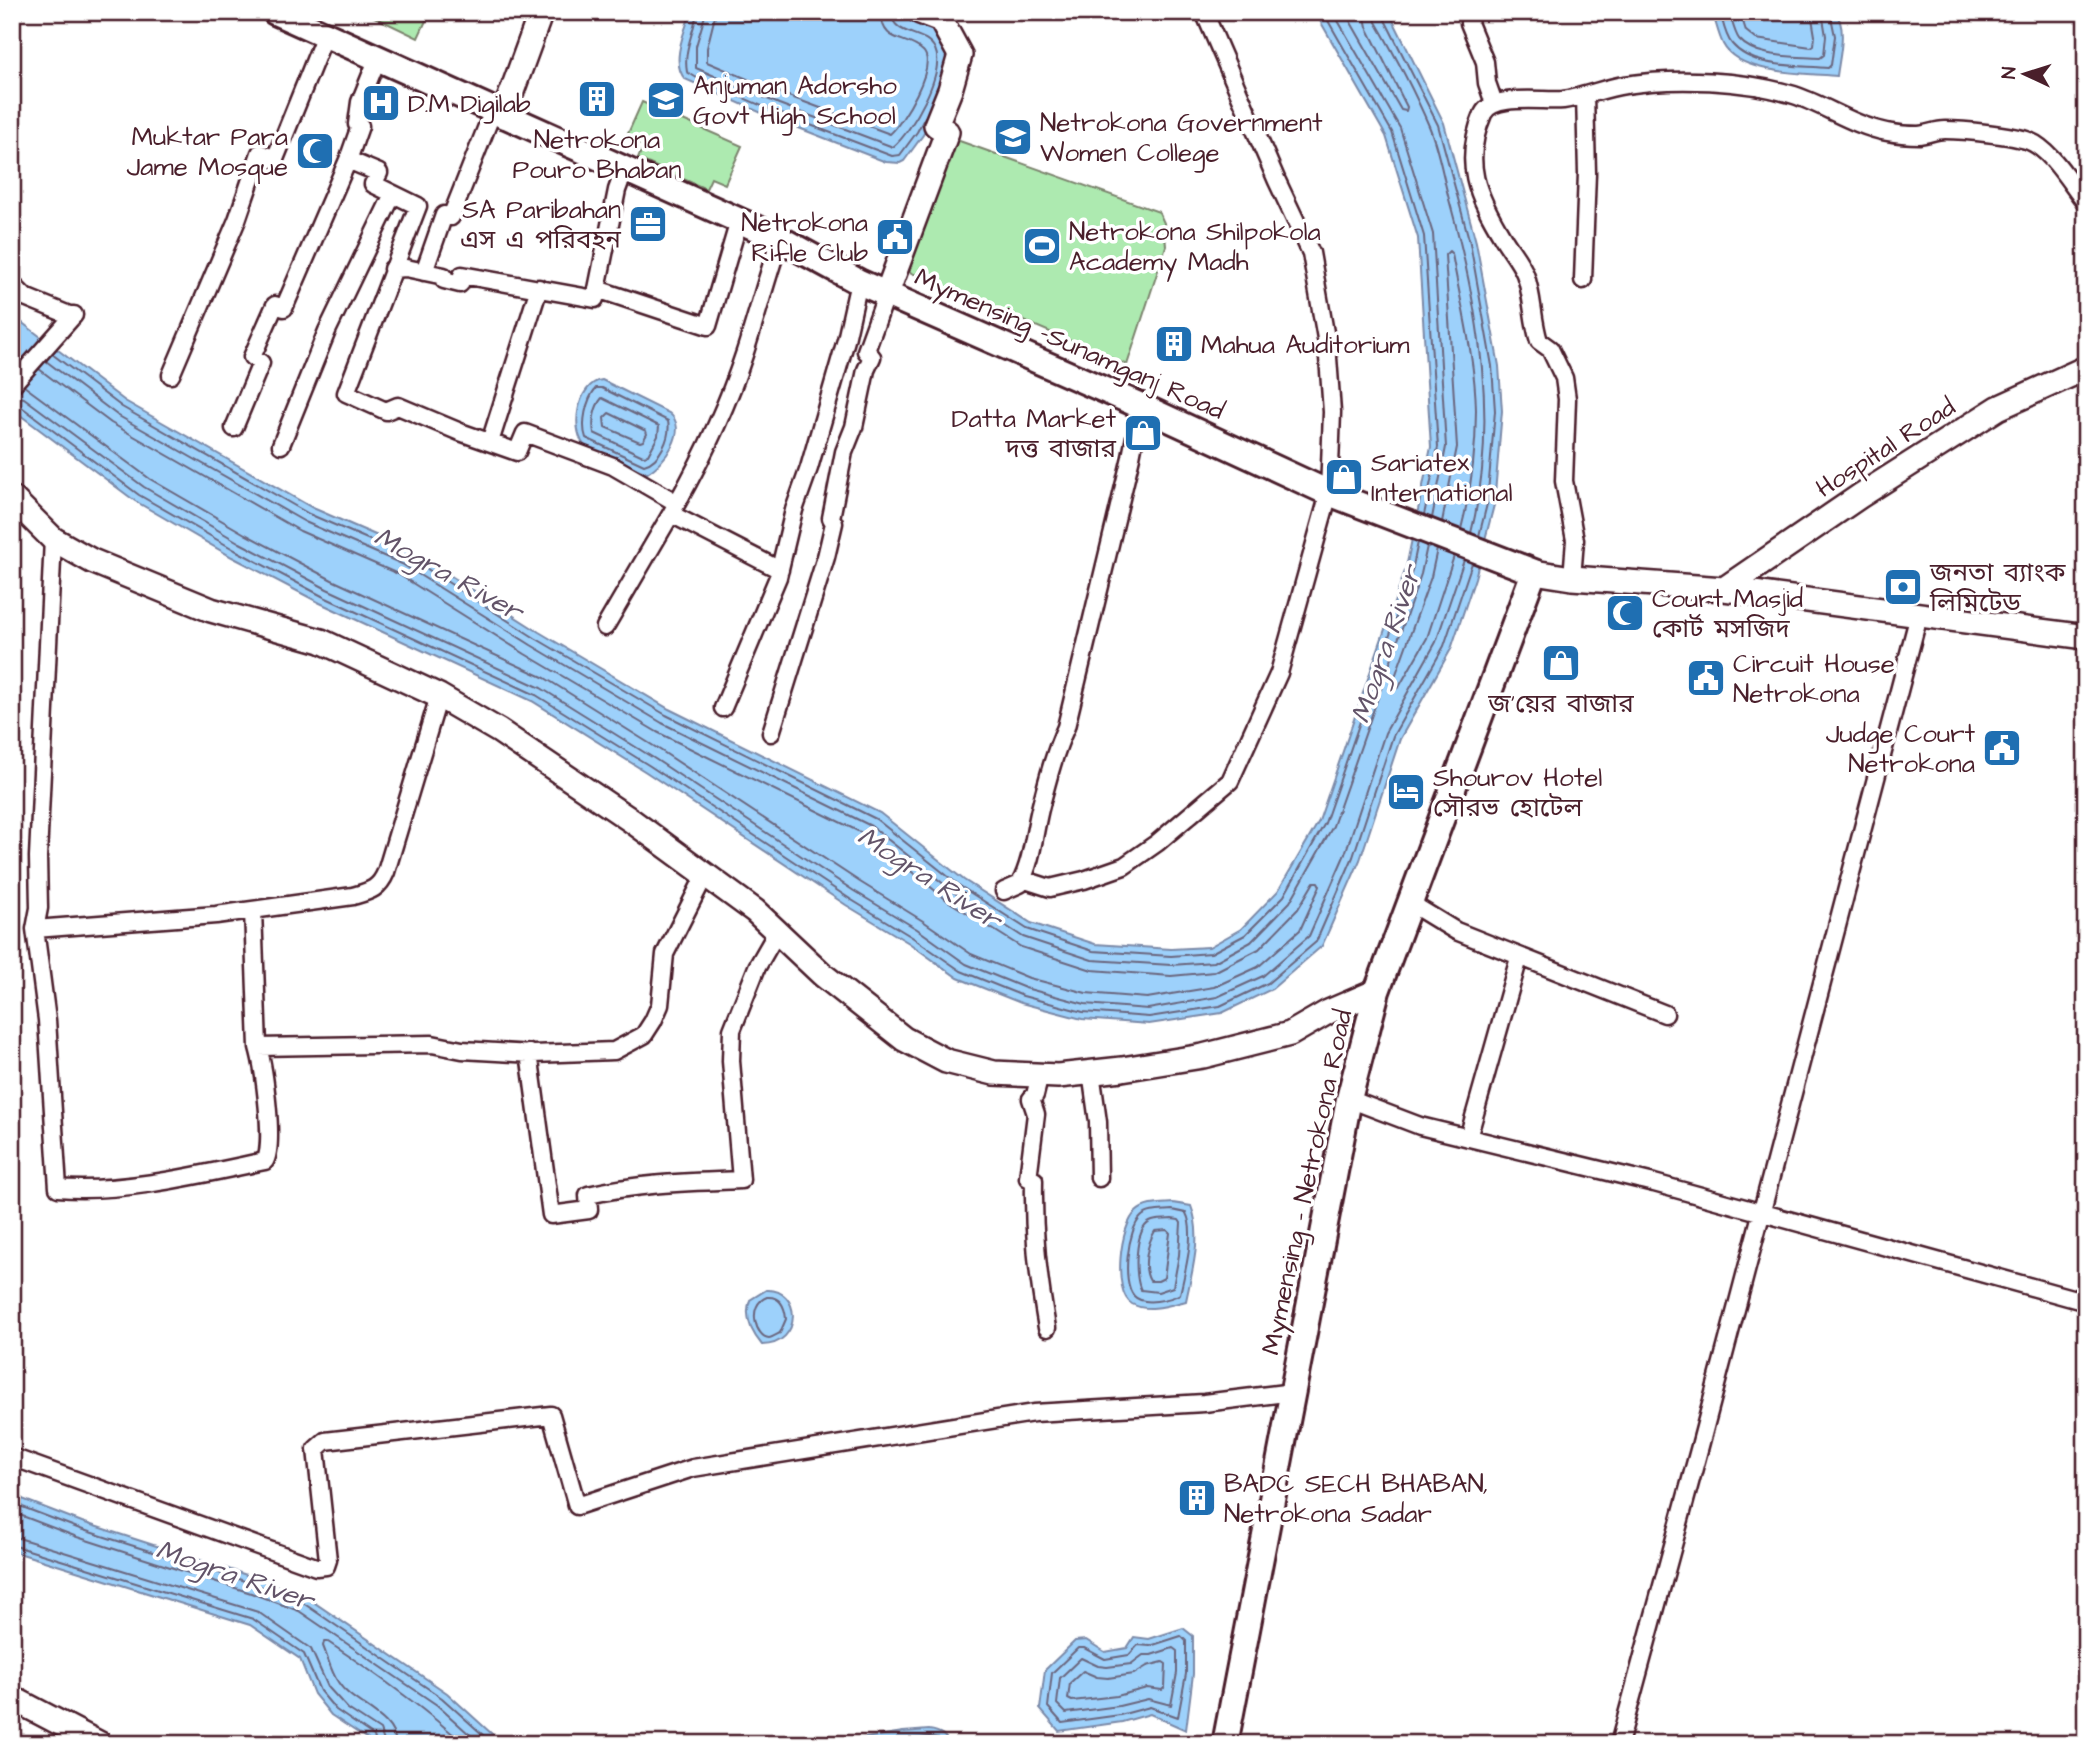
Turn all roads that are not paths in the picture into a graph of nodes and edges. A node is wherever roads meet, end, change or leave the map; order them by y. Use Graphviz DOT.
graph roads {
  1 [pos="275,12"];
  2 [pos="541,12"];
  3 [pos="1204,12"];
  4 [pos="1471,12"];
  5 [pos="935,15"];
  6 [pos="325,36"];
  7 [pos="377,60"];
  8 [pos="1585,95"];
  9 [pos="1494,103"];
  10 [pos="498,113"];
  11 [pos="348,160"];
  12 [pos="624,171"];
  13 [pos="393,194"];
  14 [pos="2086,203"];
  15 [pos="739,221"];
  16 [pos="780,239"];
  17 [pos="392,269"];
  18 [pos="424,272"];
  19 [pos="1583,280"];
  20 [pos="859,282"];
  21 [pos="12,284"];
  22 [pos="539,288"];
  23 [pos="597,289"];
  24 [pos="887,293"];
  25 [pos="2086,368"];
  26 [pos="171,375"];
  27 [pos="12,386"];
  28 [pos="1141,406"];
  29 [pos="234,428"];
  30 [pos="491,442"];
  31 [pos="281,445"];
  32 [pos="1336,496"];
  33 [pos="12,498"];
  34 [pos="674,509"];
  35 [pos="53,538"];
  36 [pos="780,570"];
  37 [pos="1534,572"];
  38 [pos="1572,578"];
  39 [pos="1724,589"];
  40 [pos="1919,615"];
  41 [pos="605,627"];
  42 [pos="2086,637"];
  43 [pos="439,696"];
  44 [pos="723,708"];
  45 [pos="771,733"];
  46 [pos="705,874"];
  47 [pos="1022,879"];
  48 [pos="1004,891"];
  49 [pos="1410,903"];
  50 [pos="253,910"];
  51 [pos="35,929"];
  52 [pos="777,932"];
  53 [pos="1519,958"];
  54 [pos="1377,991"];
  55 [pos="1665,1014"];
  56 [pos="258,1047"];
  57 [pos="529,1054"];
  58 [pos="1091,1072"];
  59 [pos="1040,1075"];
  60 [pos="1349,1099"];
  61 [pos="1468,1138"];
  62 [pos="1099,1178"];
  63 [pos="1762,1214"];
  64 [pos="2086,1302"];
  65 [pos="1047,1328"];
  66 [pos="1293,1392"];
  67 [pos="12,1457"];
  68 [pos="12,1698"];
  69 [pos="100,1744"];
  70 [pos="1225,1744"];
  71 [pos="1619,1744"];
  1 -- 6 [label="main road, Mymensing -Sunamganj Road"];
  2 -- 10 [label="street"];
  3 -- 32 [label="street"];
  4 -- 9 [label="street"];
  5 -- 24 [label="street"];
  6 -- 7 [label="main road, Mymensing -Sunamganj Road"];
  6 -- 26 [label="street"];
  7 -- 10 [label="main road, Mymensing -Sunamganj Road"];
  7 -- 11 [label="street"];
  8 -- 9 [label="street"];
  8 -- 14 [label="street"];
  8 -- 19 [label="street"];
  9 -- 38 [label="street"];
  10 -- 12 [label="main road, Mymensing -Sunamganj Road"];
  10 -- 18 [label="street"];
  11 -- 13 [label="street"];
  11 -- 29 [label="street"];
  12 -- 15 [label="main road, Mymensing -Sunamganj Road"];
  12 -- 23 [label="street"];
  13 -- 17 [label="street"];
  13 -- 31 [label="street"];
  15 -- 16 [label="main road, Mymensing -Sunamganj Road"];
  15 -- 23 [label="street"];
  16 -- 20 [label="main road, Mymensing -Sunamganj Road"];
  16 -- 34 [label="street"];
  17 -- 18 [label="street"];
  17 -- 30 [label="street"];
  18 -- 22 [label="street"];
  20 -- 24 [label="main road, Mymensing -Sunamganj Road"];
  20 -- 36 [label="street"];
  21 -- 27 [label="street"];
  22 -- 23 [label="street"];
  22 -- 30 [label="street"];
  24 -- 28 [label="main road, Mymensing -Sunamganj Road"];
  24 -- 45 [label="street"];
  25 -- 39 [label="street, Hospital Road"];
  28 -- 32 [label="main road, Mymensing -Sunamganj Road"];
  28 -- 47 [label="street"];
  30 -- 34 [label="street"];
  32 -- 37 [label="main road, Mymensing -Sunamganj Road"];
  32 -- 47 [label="street"];
  33 -- 35 [label="street"];
  34 -- 36 [label="street"];
  34 -- 41 [label="street"];
  35 -- 43 [label="street"];
  35 -- 51 [label="street"];
  36 -- 44 [label="street"];
  37 -- 38 [label="street"];
  37 -- 49 [label="main road, Mymensing - Netrokona Road"];
  38 -- 39 [label="street"];
  39 -- 40 [label="street"];
  40 -- 42 [label="street"];
  40 -- 63 [label="street"];
  43 -- 46 [label="street"];
  43 -- 50 [label="street"];
  46 -- 52 [label="street"];
  46 -- 57 [label="street"];
  47 -- 48 [label="street"];
  49 -- 53 [label="street"];
  49 -- 54 [label="main road, Mymensing - Netrokona Road"];
  50 -- 51 [label="street"];
  50 -- 56 [label="street"];
  51 -- 56 [label="street"];
  52 -- 57 [label="street"];
  52 -- 59 [label="street"];
  53 -- 55 [label="street"];
  53 -- 61 [label="street"];
  54 -- 58 [label="street"];
  54 -- 60 [label="main road, Mymensing - Netrokona Road"];
  56 -- 57 [label="street"];
  58 -- 59 [label="street"];
  58 -- 62 [label="street"];
  59 -- 65 [label="street"];
  60 -- 61 [label="street"];
  60 -- 66 [label="main road, Mymensing - Netrokona Road"];
  61 -- 63 [label="street"];
  63 -- 64 [label="street"];
  63 -- 71 [label="street"];
  66 -- 67 [label="street"];
  66 -- 70 [label="main road, Mymensing - Netrokona Road"];
  68 -- 69 [label="street"];
}
